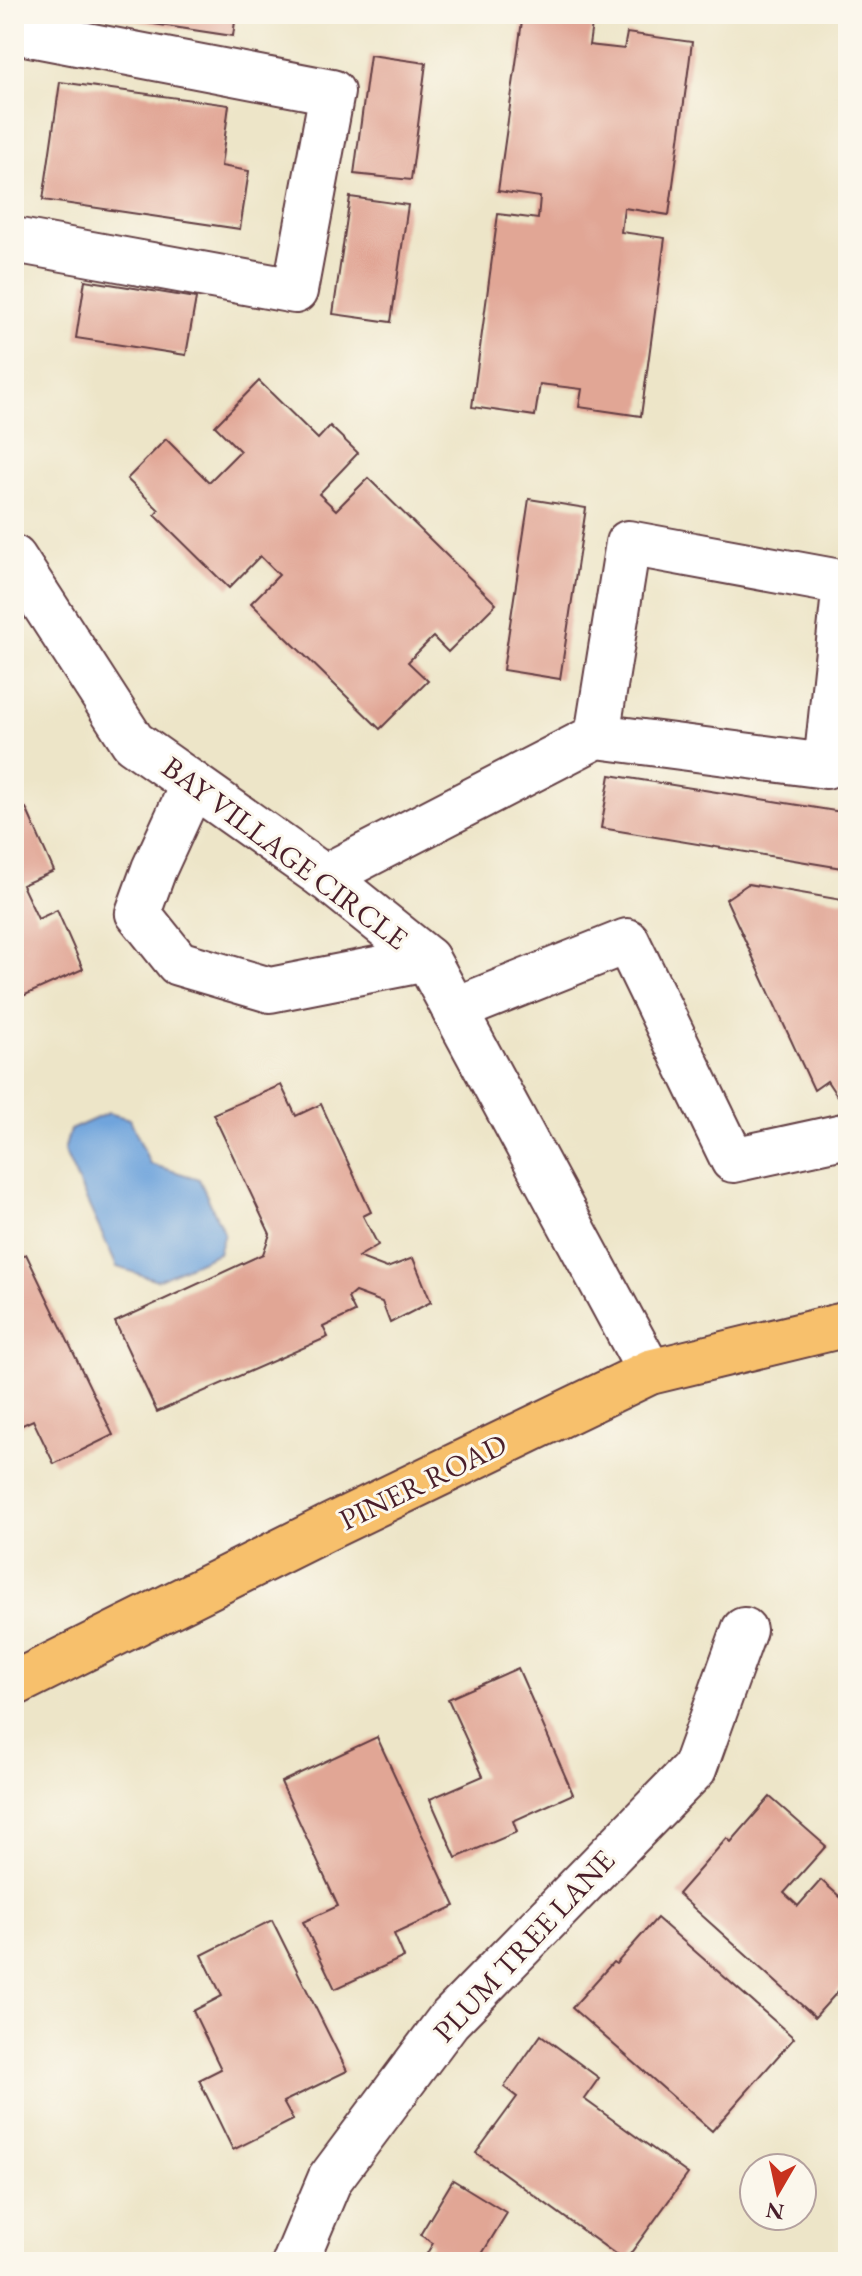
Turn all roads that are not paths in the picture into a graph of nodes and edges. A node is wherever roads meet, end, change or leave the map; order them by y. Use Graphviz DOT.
graph roads {
  1 [pos="14,31"];
  2 [pos="14,240"];
  3 [pos="14,558"];
  4 [pos="597,736"];
  5 [pos="193,784"];
  6 [pos="324,877"];
  7 [pos="427,959"];
  8 [pos="454,1010"];
  9 [pos="848,1135"];
  10 [pos="848,1324"];
  11 [pos="650,1372"];
  12 [pos="744,1630"];
  13 [pos="14,1684"];
  14 [pos="295,2262"];
  1 -- 2 [label="street"];
  3 -- 5 [label="street, BAY VILLAGE CIRCLE"];
  4 -- 4 [label="street"];
  4 -- 6 [label="street"];
  5 -- 6 [label="street, BAY VILLAGE CIRCLE"];
  5 -- 7 [label="street"];
  6 -- 7 [label="street, BAY VILLAGE CIRCLE"];
  7 -- 8 [label="street, BAY VILLAGE CIRCLE"];
  8 -- 9 [label="street"];
  8 -- 11 [label="street, BAY VILLAGE CIRCLE"];
  10 -- 11 [label="main road, PINER ROAD"];
  11 -- 13 [label="main road, PINER ROAD"];
  12 -- 14 [label="street, PLUM TREE LANE"];
}
